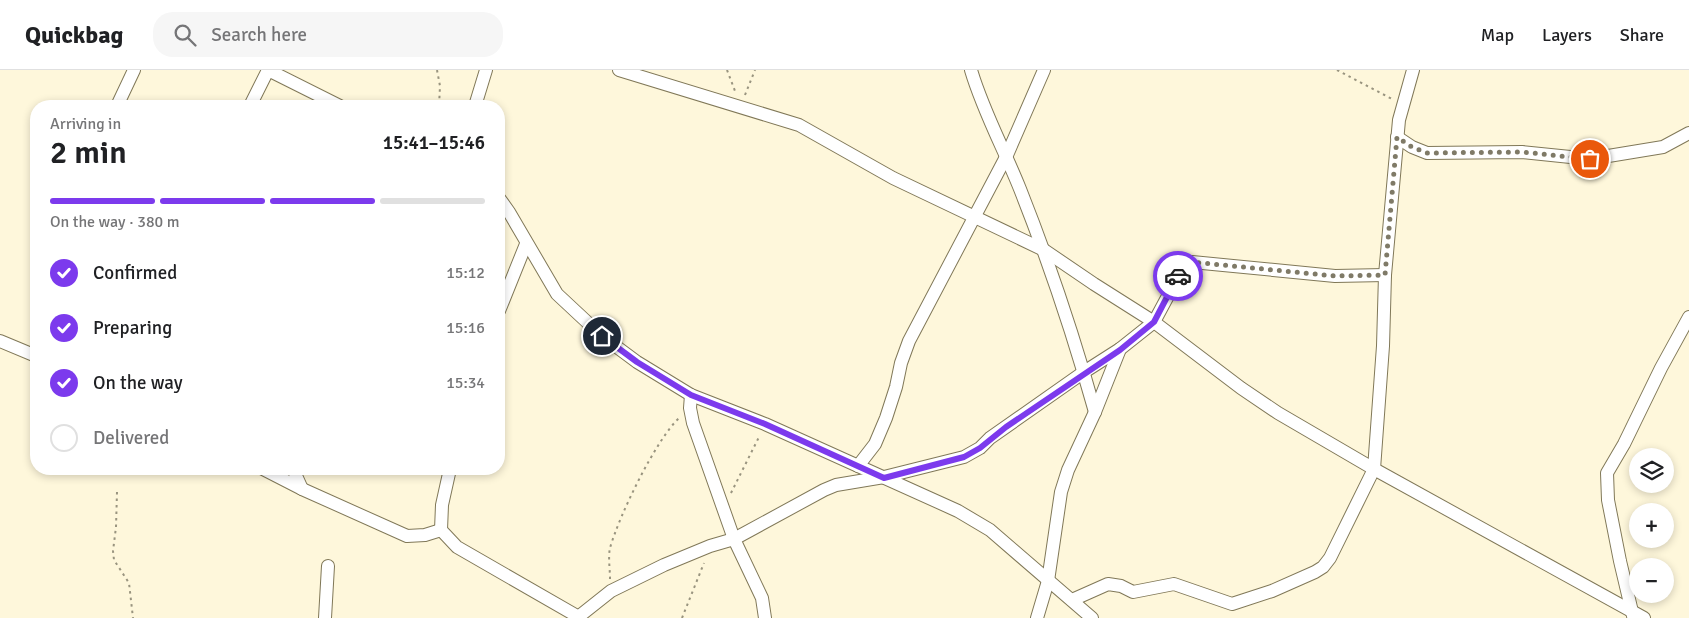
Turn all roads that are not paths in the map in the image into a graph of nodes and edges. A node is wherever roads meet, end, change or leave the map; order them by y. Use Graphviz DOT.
graph roads {
  1 [pos="134,70"];
  2 [pos="268,70"];
  3 [pos="486,70"];
  4 [pos="619,70"];
  5 [pos="971,70"];
  6 [pos="1044,70"];
  7 [pos="1413,70"];
  8 [pos="120,100"];
  9 [pos="253,100"];
  10 [pos="328,100"];
  11 [pos="477,100"];
  12 [pos="1689,133"];
  13 [pos="1397,137"];
  14 [pos="1007,156"];
  15 [pos="505,206"];
  16 [pos="973,217"];
  17 [pos="526,244"];
  18 [pos="1044,250"];
  19 [pos="1385,275"];
  20 [pos="505,296"];
  21 [pos="1689,317"];
  22 [pos="1154,322"];
  23 [pos="0,341"];
  24 [pos="1120,350"];
  25 [pos="30,354"];
  26 [pos="1084,372"];
  27 [pos="691,395"];
  28 [pos="1095,412"];
  29 [pos="858,466"];
  30 [pos="1374,469"];
  31 [pos="275,475"];
  32 [pos="296,475"];
  33 [pos="449,475"];
  34 [pos="884,478"];
  35 [pos="302,489"];
  36 [pos="441,530"];
  37 [pos="734,539"];
  38 [pos="328,566"];
  39 [pos="1048,581"];
  40 [pos="1072,600"];
  41 [pos="1637,616"];
  42 [pos="577,617"];
  43 [pos="326,618"];
  44 [pos="765,618"];
  45 [pos="1037,618"];
  46 [pos="1092,618"];
  1 -- 8 [label="street"];
  2 -- 9 [label="street"];
  2 -- 10 [label="street"];
  3 -- 11 [label="street"];
  4 -- 16 [label="street"];
  5 -- 14 [label="street"];
  6 -- 14 [label="street"];
  7 -- 13 [label="street"];
  12 -- 13 [label="street"];
  13 -- 19 [label="street"];
  14 -- 16 [label="street"];
  14 -- 18 [label="street"];
  15 -- 17 [label="street"];
  16 -- 18 [label="street"];
  16 -- 29 [label="street"];
  17 -- 20 [label="street"];
  17 -- 27 [label="street"];
  18 -- 22 [label="street"];
  18 -- 26 [label="street"];
  19 -- 22 [label="street"];
  19 -- 30 [label="street"];
  21 -- 41 [label="street"];
  22 -- 24 [label="street"];
  22 -- 30 [label="street"];
  23 -- 25 [label="street"];
  24 -- 26 [label="street"];
  24 -- 28 [label="street"];
  26 -- 28 [label="street"];
  26 -- 34 [label="street"];
  27 -- 29 [label="street"];
  27 -- 37 [label="street"];
  28 -- 39 [label="street"];
  29 -- 34 [label="street"];
  30 -- 40 [label="street"];
  30 -- 41 [label="street"];
  31 -- 35 [label="street"];
  32 -- 35 [label="street"];
  33 -- 36 [label="street"];
  34 -- 37 [label="street"];
  34 -- 39 [label="street"];
  35 -- 36 [label="street"];
  36 -- 42 [label="street"];
  37 -- 42 [label="street"];
  37 -- 44 [label="street"];
  38 -- 43 [label="street"];
  39 -- 40 [label="street"];
  39 -- 45 [label="street"];
  40 -- 46 [label="street"];
}
